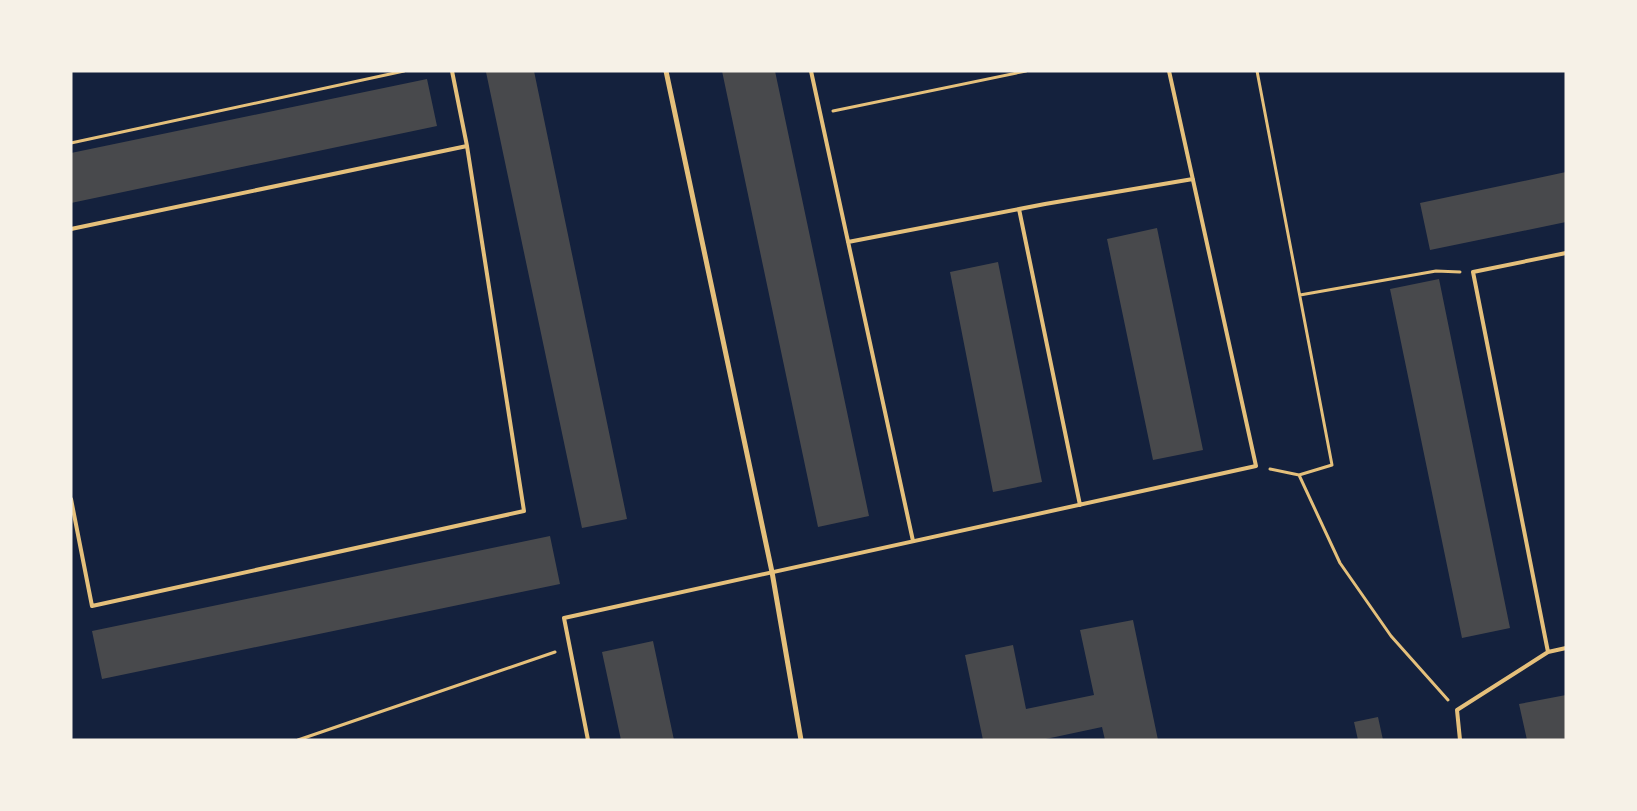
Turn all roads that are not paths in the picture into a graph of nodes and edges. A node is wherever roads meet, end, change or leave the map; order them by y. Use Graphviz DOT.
graph roads {
  1 [pos="452,71"];
  2 [pos="666,71"];
  3 [pos="811,71"];
  4 [pos="1169,71"];
  5 [pos="467,146"];
  6 [pos="1193,179"];
  7 [pos="1019,209"];
  8 [pos="71,229"];
  9 [pos="848,242"];
  10 [pos="1566,253"];
  11 [pos="71,499"];
  12 [pos="1080,505"];
  13 [pos="913,542"];
  14 [pos="772,572"];
  15 [pos="1566,648"];
  16 [pos="1548,652"];
  17 [pos="588,740"];
  18 [pos="801,740"];
  19 [pos="1460,740"];
  1 -- 5 [label="lane"];
  2 -- 14 [label="street"];
  3 -- 9 [label="lane"];
  4 -- 6 [label="lane"];
  5 -- 8 [label="lane"];
  5 -- 11 [label="lane"];
  6 -- 7 [label="lane"];
  6 -- 12 [label="lane"];
  7 -- 9 [label="lane"];
  7 -- 12 [label="lane"];
  9 -- 13 [label="lane"];
  10 -- 16 [label="lane"];
  12 -- 13 [label="lane"];
  13 -- 14 [label="lane"];
  14 -- 17 [label="lane"];
  14 -- 18 [label="street"];
  15 -- 16 [label="lane"];
  16 -- 19 [label="lane"];
}
